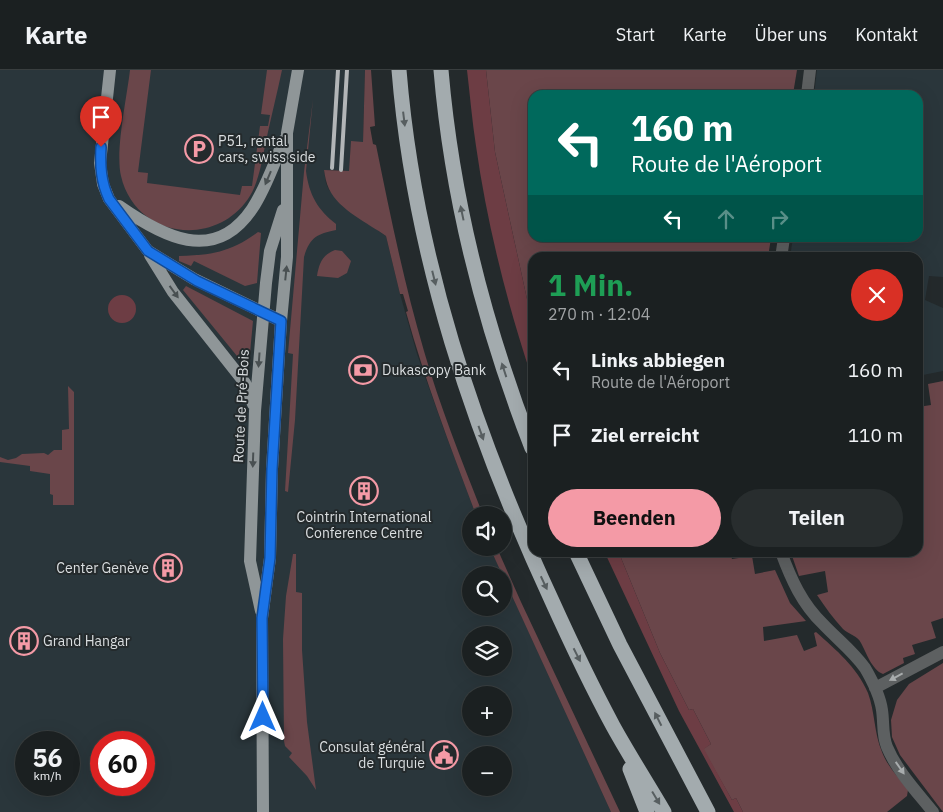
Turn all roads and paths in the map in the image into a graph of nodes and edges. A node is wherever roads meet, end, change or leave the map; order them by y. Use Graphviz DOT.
graph roads {
  1 [pos="110,70"];
  2 [pos="298,70"];
  3 [pos="399,70"];
  4 [pos="441,70"];
  5 [pos="810,70"];
  6 [pos="808,90"];
  7 [pos="287,133"];
  8 [pos="286,198"];
  9 [pos="109,199"];
  10 [pos="148,251"];
  11 [pos="262,312"];
  12 [pos="281,321"];
  13 [pos="255,411"];
  14 [pos="528,438"];
  15 [pos="528,548"];
  16 [pos="532,557"];
  17 [pos="578,557"];
  18 [pos="783,557"];
  19 [pos="262,618"];
  20 [pos="943,652"];
  21 [pos="875,688"];
  22 [pos="613,726"];
  23 [pos="263,812"];
  24 [pos="647,812"];
  25 [pos="664,812"];
  26 [pos="708,812"];
  27 [pos="933,812"];
  1 -- 9 [label="main road"];
  2 -- 7 [label="main road, Route de Pré-Bois"];
  3 -- 15 [label="highway, one-way"];
  14 -- 4 [label="highway, one-way"];
  5 -- 6 [label="street"];
  7 -- 8 [label="main road, Route de Pré-Bois"];
  7 -- 9 [label="main road, one-way"];
  8 -- 11 [label="main road, Route de Pré-Bois"];
  12 -- 8 [label="main road, Route de Pré-Bois, one-way"];
  9 -- 10 [label="main road"];
  10 -- 11 [label="main road"];
  10 -- 13 [label="main road, one-way"];
  11 -- 12 [label="main road"];
  11 -- 13 [label="main road, Route de Pré-Bois, one-way"];
  12 -- 19 [label="main road, Route de Pré-Bois"];
  13 -- 19 [label="main road, Route de Pré-Bois, one-way"];
  16 -- 22 [label="highway, one-way"];
  26 -- 17 [label="highway, one-way"];
  18 -- 21 [label="street"];
  19 -- 23 [label="main road, Route de Pré-Bois"];
  20 -- 21 [label="street, one-way"];
  21 -- 27 [label="street, one-way"];
  22 -- 24 [label="highway"];
  22 -- 25 [label="highway, one-way"];
}
